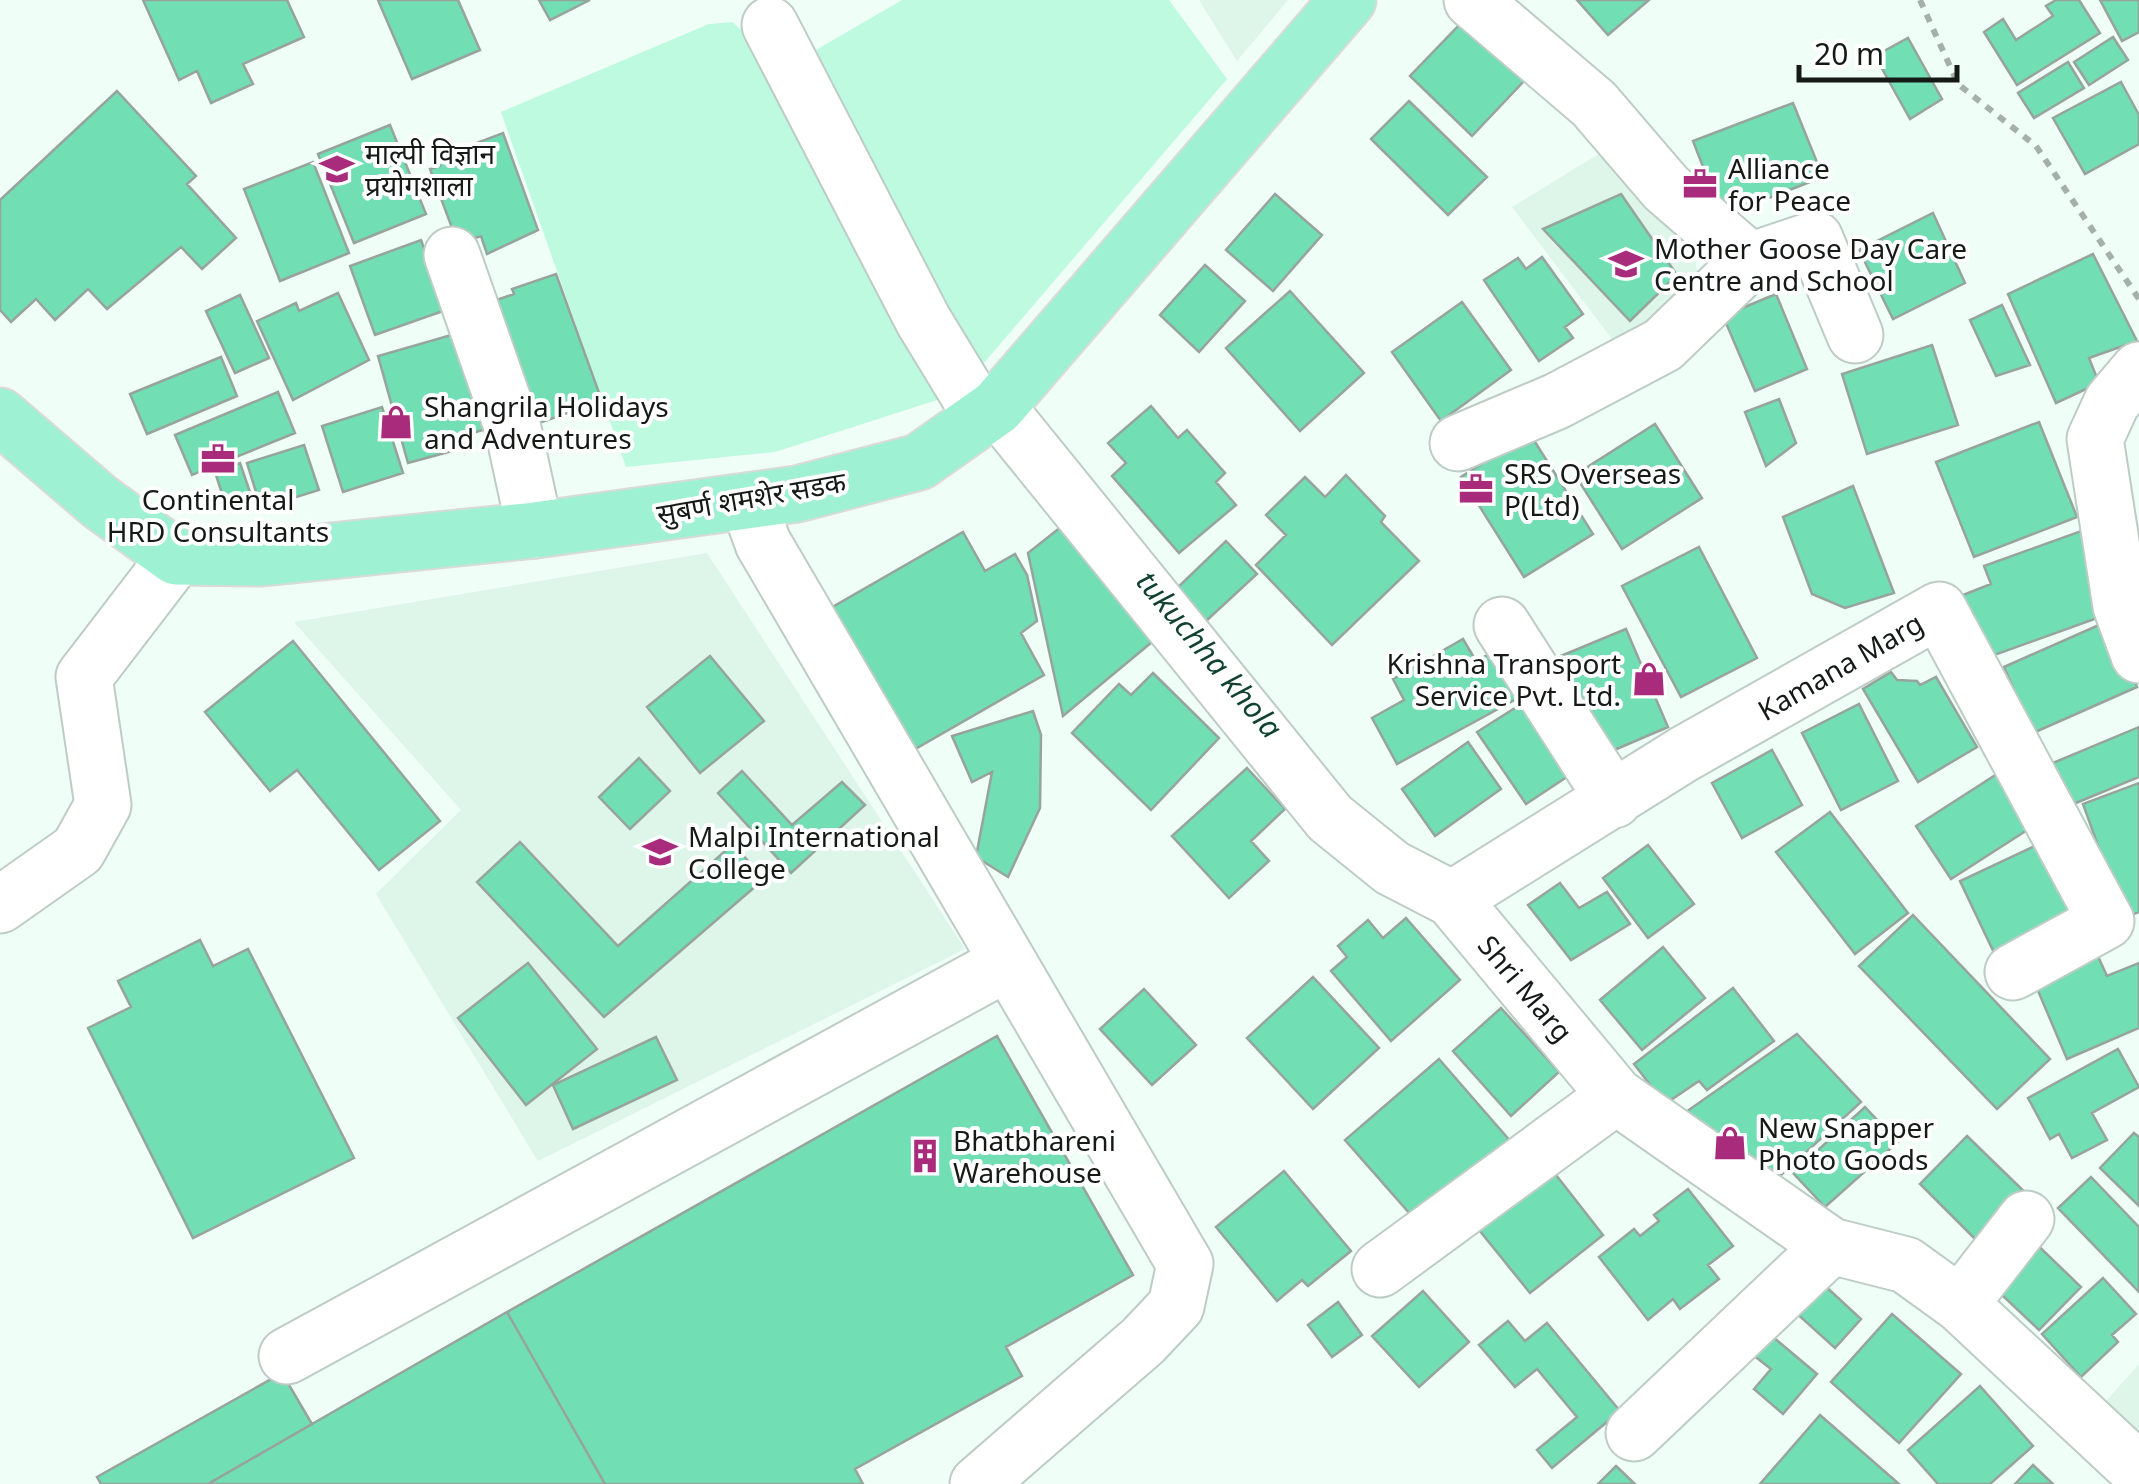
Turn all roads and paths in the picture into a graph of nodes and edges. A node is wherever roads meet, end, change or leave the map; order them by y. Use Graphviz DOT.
graph roads {
  1 [pos="1348,0"];
  2 [pos="1472,0"];
  3 [pos="1920,0"];
  4 [pos="770,25"];
  5 [pos="452,254"];
  6 [pos="1750,261"];
  7 [pos="2139,299"];
  8 [pos="1855,335"];
  9 [pos="2139,370"];
  10 [pos="989,412"];
  11 [pos="0,416"];
  12 [pos="1458,443"];
  13 [pos="748,501"];
  14 [pos="535,530"];
  15 [pos="176,557"];
  16 [pos="1502,625"];
  17 [pos="2139,655"];
  18 [pos="1614,800"];
  19 [pos="1452,899"];
  20 [pos="0,905"];
  21 [pos="1006,962"];
  22 [pos="2012,972"];
  23 [pos="1616,1096"];
  24 [pos="2026,1219"];
  25 [pos="1831,1246"];
  26 [pos="1380,1269"];
  27 [pos="1960,1304"];
  28 [pos="287,1356"];
  29 [pos="1634,1433"];
  30 [pos="2139,1471"];
  31 [pos="978,1484"];
  1 -- 10 [label="main road, सुबर्ण शमशेर सडक"];
  2 -- 6 [label="street"];
  3 -- 7 [label="path"];
  4 -- 10 [label="street, Shri Marg"];
  5 -- 14 [label="street"];
  6 -- 8 [label="street"];
  6 -- 12 [label="street"];
  9 -- 17 [label="street"];
  10 -- 13 [label="main road, सुबर्ण शमशेर सडक"];
  10 -- 19 [label="street, Shri Marg"];
  11 -- 15 [label="main road"];
  13 -- 14 [label="main road, सुबर्ण शमशेर सडक"];
  13 -- 21 [label="street"];
  14 -- 15 [label="main road, सुबर्ण शमशेर सडक"];
  15 -- 20 [label="street"];
  16 -- 18 [label="street"];
  18 -- 19 [label="street, Kamana Marg"];
  18 -- 22 [label="street, Kamana Marg"];
  19 -- 23 [label="street, Shri Marg"];
  21 -- 28 [label="street"];
  21 -- 31 [label="street"];
  23 -- 25 [label="street, Shri Marg"];
  23 -- 26 [label="street"];
  24 -- 27 [label="street"];
  25 -- 27 [label="street, Shri Marg"];
  25 -- 29 [label="street"];
  27 -- 30 [label="street, Shri Marg"];
}
